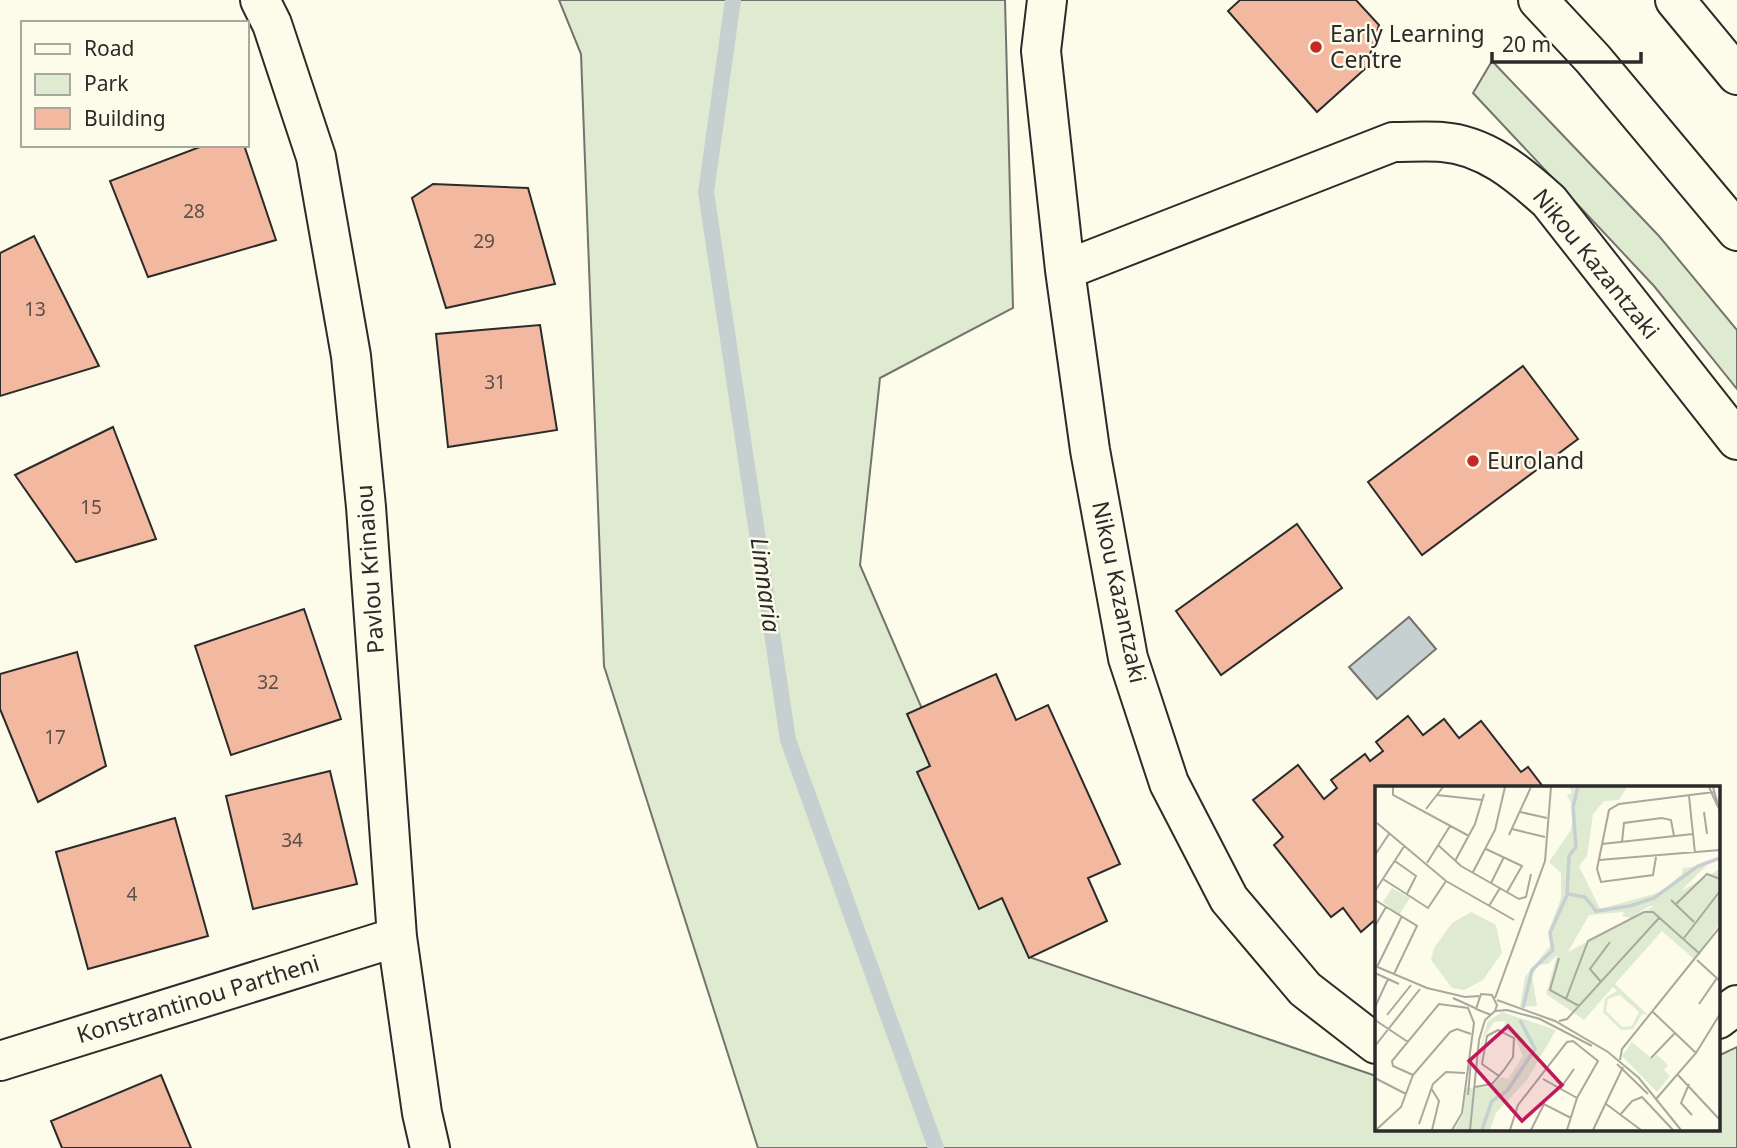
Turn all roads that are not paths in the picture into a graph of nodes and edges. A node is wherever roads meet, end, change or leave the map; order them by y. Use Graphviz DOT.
graph roads {
  1 [pos="260,0"];
  2 [pos="1047,0"];
  3 [pos="1538,0"];
  4 [pos="1675,0"];
  5 [pos="1737,75"];
  6 [pos="1737,231"];
  7 [pos="1065,270"];
  8 [pos="1737,440"];
  9 [pos="397,937"];
  10 [pos="1737,1005"];
  11 [pos="1720,1018"];
  12 [pos="1375,1042"];
  13 [pos="0,1061"];
  14 [pos="430,1148"];
  1 -- 9 [label="main road, Pavlou Krinaiou"];
  2 -- 7 [label="main road, Nikou Kazantzaki"];
  3 -- 6 [label="main road"];
  4 -- 5 [label="main road"];
  7 -- 8 [label="main road, Nikou Kazantzaki"];
  7 -- 12 [label="main road, Nikou Kazantzaki"];
  9 -- 13 [label="main road, Konstrantinou Partheni"];
  9 -- 14 [label="main road, Pavlou Krinaiou"];
  10 -- 11 [label="main road"];
}
